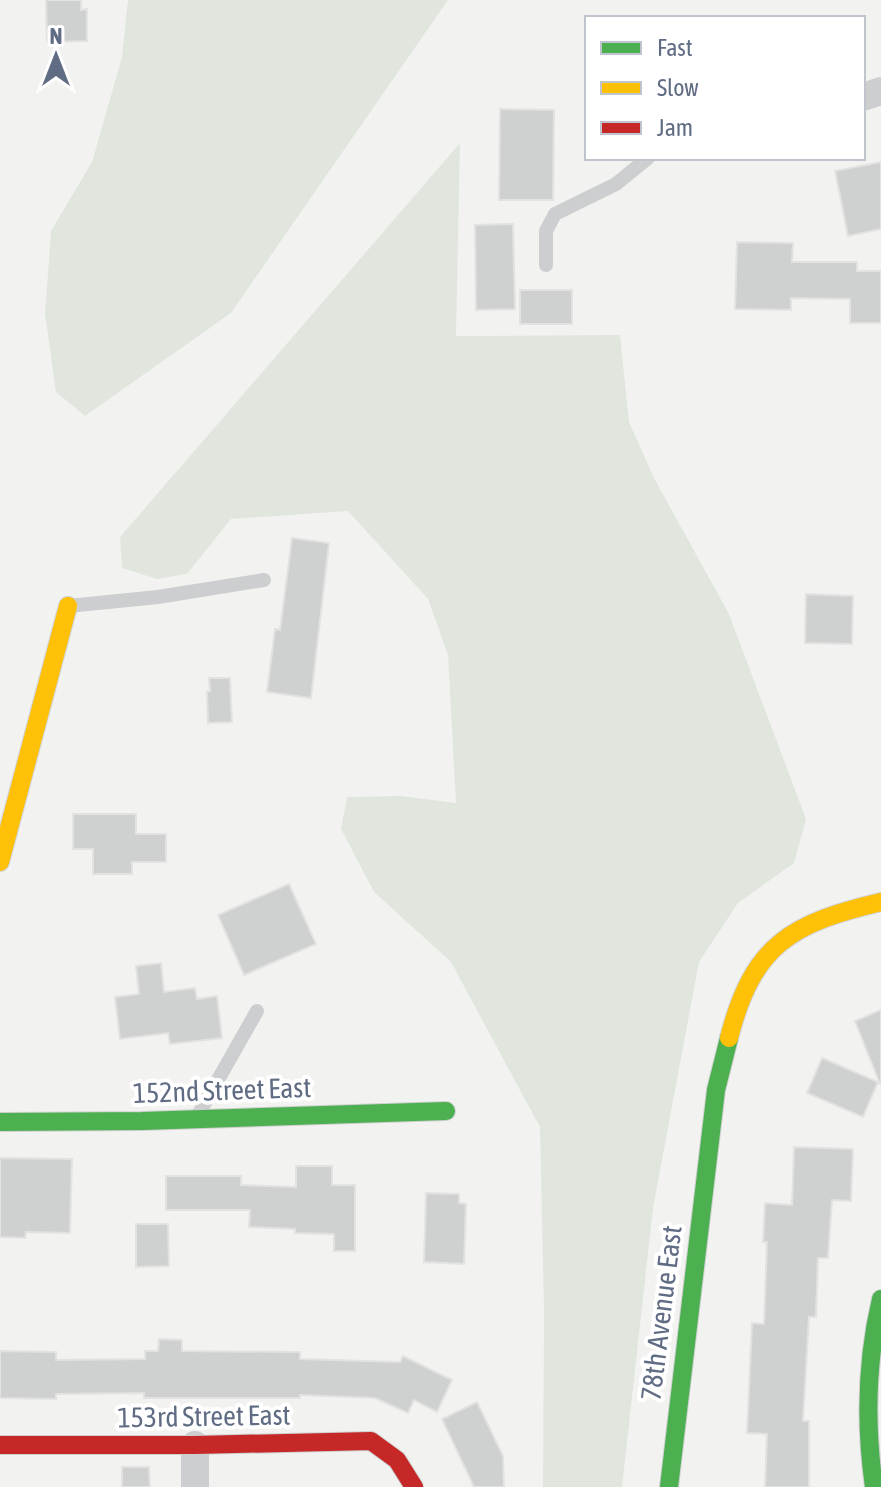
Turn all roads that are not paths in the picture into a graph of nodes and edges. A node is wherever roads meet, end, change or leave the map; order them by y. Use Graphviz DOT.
graph roads {
  1 [pos="646,160"];
  2 [pos="546,265"];
  3 [pos="264,580"];
  4 [pos="68,606"];
  5 [pos="0,862"];
  6 [pos="881,902"];
  7 [pos="257,1011"];
  8 [pos="446,1111"];
  9 [pos="196,1119"];
  10 [pos="0,1122"];
  11 [pos="881,1299"];
  12 [pos="0,1445"];
  13 [pos="195,1445"];
  14 [pos="876,1479"];
  15 [pos="195,1487"];
  16 [pos="414,1487"];
  17 [pos="669,1487"];
  1 -- 2 [label="lane"];
  3 -- 4 [label="lane"];
  4 -- 5 [label="street"];
  6 -- 17 [label="street, 78th Avenue East"];
  7 -- 9 [label="lane"];
  8 -- 9 [label="street, 152nd Street East"];
  9 -- 10 [label="street, 152nd Street East"];
  11 -- 14 [label="street"];
  12 -- 13 [label="street, 153rd Street East"];
  13 -- 15 [label="street"];
  13 -- 16 [label="street, 153rd Street East"];
}
